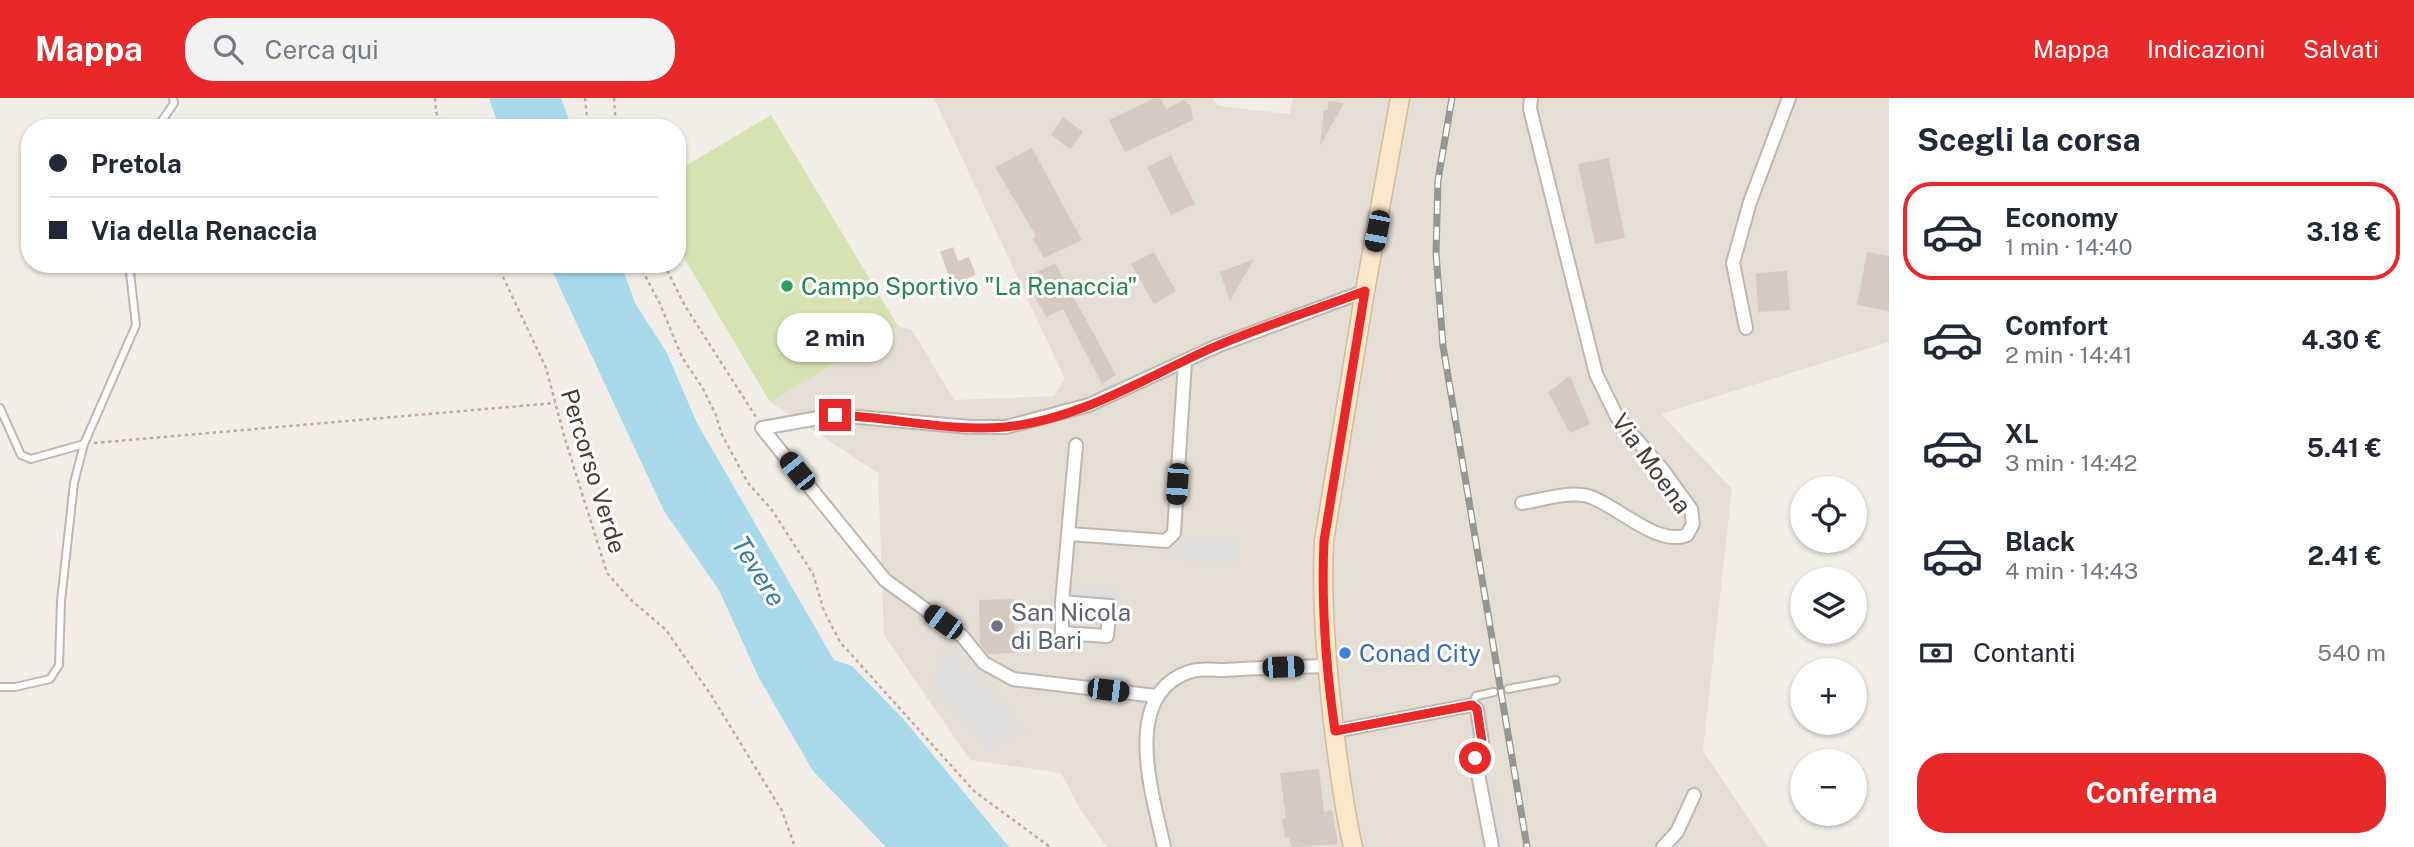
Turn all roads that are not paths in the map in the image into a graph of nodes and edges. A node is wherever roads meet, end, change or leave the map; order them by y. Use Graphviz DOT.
graph roads {
  1 [pos="173,98"];
  2 [pos="1400,98"];
  3 [pos="1531,98"];
  4 [pos="1789,98"];
  5 [pos="163,119"];
  6 [pos="130,273"];
  7 [pos="1365,291"];
  8 [pos="1746,328"];
  9 [pos="1185,361"];
  10 [pos="0,408"];
  11 [pos="84,444"];
  12 [pos="1076,445"];
  13 [pos="1522,503"];
  14 [pos="1069,534"];
  15 [pos="1062,602"];
  16 [pos="1326,666"];
  17 [pos="1556,680"];
  18 [pos="0,687"];
  19 [pos="1508,689"];
  20 [pos="1494,692"];
  21 [pos="1156,696"];
  22 [pos="1472,705"];
  23 [pos="1335,731"];
  24 [pos="1693,795"];
  25 [pos="1164,847"];
  26 [pos="1353,847"];
  27 [pos="1492,847"];
  28 [pos="1662,847"];
  1 -- 5 [label="lane"];
  2 -- 7 [label="street"];
  3 -- 13 [label="street, Via Moena"];
  4 -- 8 [label="street"];
  6 -- 11 [label="lane"];
  7 -- 9 [label="street"];
  7 -- 16 [label="street"];
  9 -- 14 [label="street"];
  9 -- 21 [label="street"];
  10 -- 11 [label="lane"];
  11 -- 18 [label="lane"];
  12 -- 14 [label="street"];
  14 -- 15 [label="street"];
  15 -- 15 [label="street"];
  16 -- 21 [label="street"];
  16 -- 23 [label="street"];
  17 -- 19 [label="lane"];
  20 -- 22 [label="lane"];
  21 -- 25 [label="street"];
  22 -- 23 [label="street"];
  22 -- 27 [label="street"];
  23 -- 26 [label="street"];
  24 -- 28 [label="street"];
}
